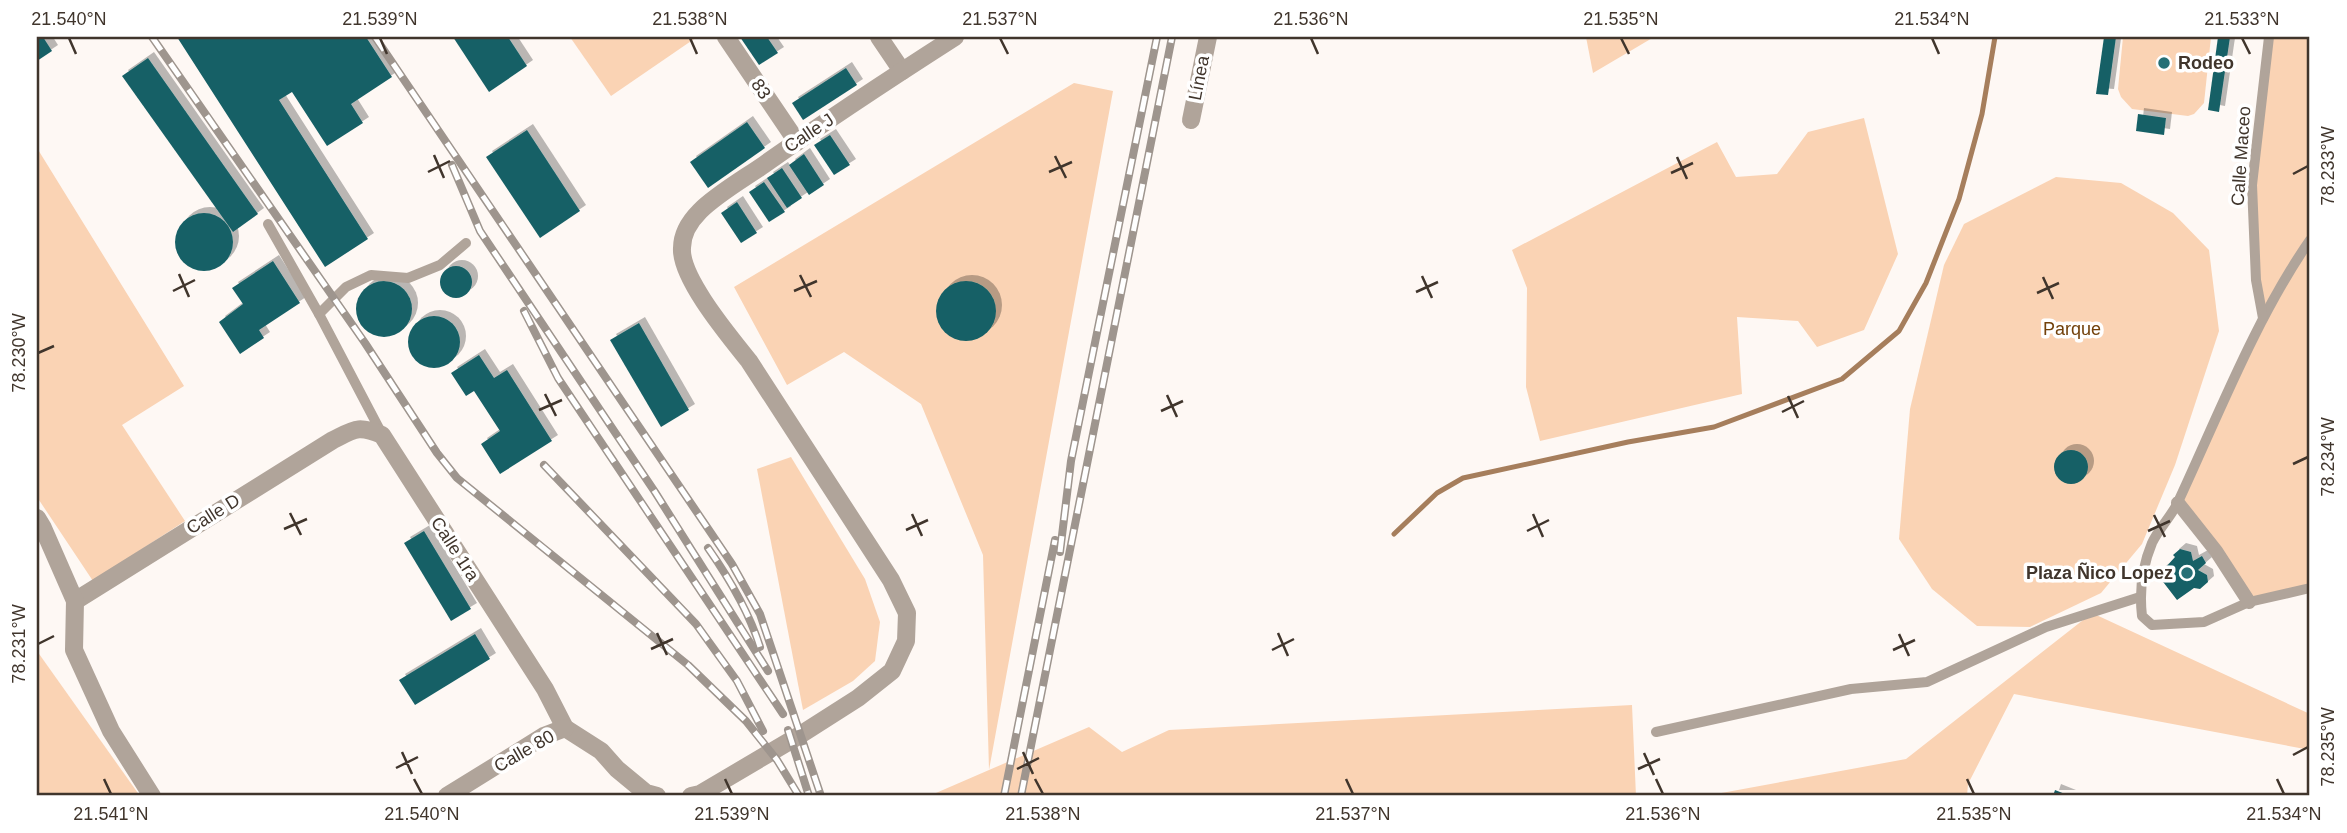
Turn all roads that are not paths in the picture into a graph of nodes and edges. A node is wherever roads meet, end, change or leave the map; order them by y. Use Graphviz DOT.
graph roads {
  1 [pos="726,37"];
  2 [pos="879,37"];
  3 [pos="956,37"];
  4 [pos="1208,37"];
  5 [pos="2269,37"];
  6 [pos="902,71"];
  7 [pos="1191,120"];
  8 [pos="797,142"];
  9 [pos="268,224"];
  10 [pos="2310,240"];
  11 [pos="466,243"];
  12 [pos="319,314"];
  13 [pos="2263,319"];
  14 [pos="382,435"];
  15 [pos="2178,503"];
  16 [pos="37,518"];
  17 [pos="2310,588"];
  18 [pos="2140,597"];
  19 [pos="75,601"];
  20 [pos="2249,602"];
  21 [pos="565,728"];
  22 [pos="1656,732"];
  23 [pos="152,796"];
  24 [pos="447,796"];
  25 [pos="657,796"];
  26 [pos="691,796"];
  1 -- 8 [label="street, 83"];
  2 -- 6 [label="street"];
  3 -- 6 [label="street, Calle J"];
  4 -- 7 [label="street, Línea"];
  5 -- 13 [label="lane, Calle Maceo"];
  6 -- 8 [label="street, Calle J"];
  8 -- 26 [label="street, Calle J"];
  9 -- 12 [label="lane"];
  10 -- 13 [label="lane"];
  11 -- 12 [label="lane"];
  12 -- 14 [label="lane"];
  13 -- 15 [label="lane"];
  14 -- 19 [label="street, Calle D"];
  14 -- 21 [label="street, Calle 1ra"];
  15 -- 18 [label="lane"];
  15 -- 20 [label="street"];
  16 -- 19 [label="street"];
  17 -- 20 [label="lane"];
  18 -- 20 [label="lane"];
  18 -- 22 [label="lane"];
  19 -- 23 [label="street"];
  21 -- 24 [label="street, Calle 80"];
  21 -- 25 [label="street"];
}
